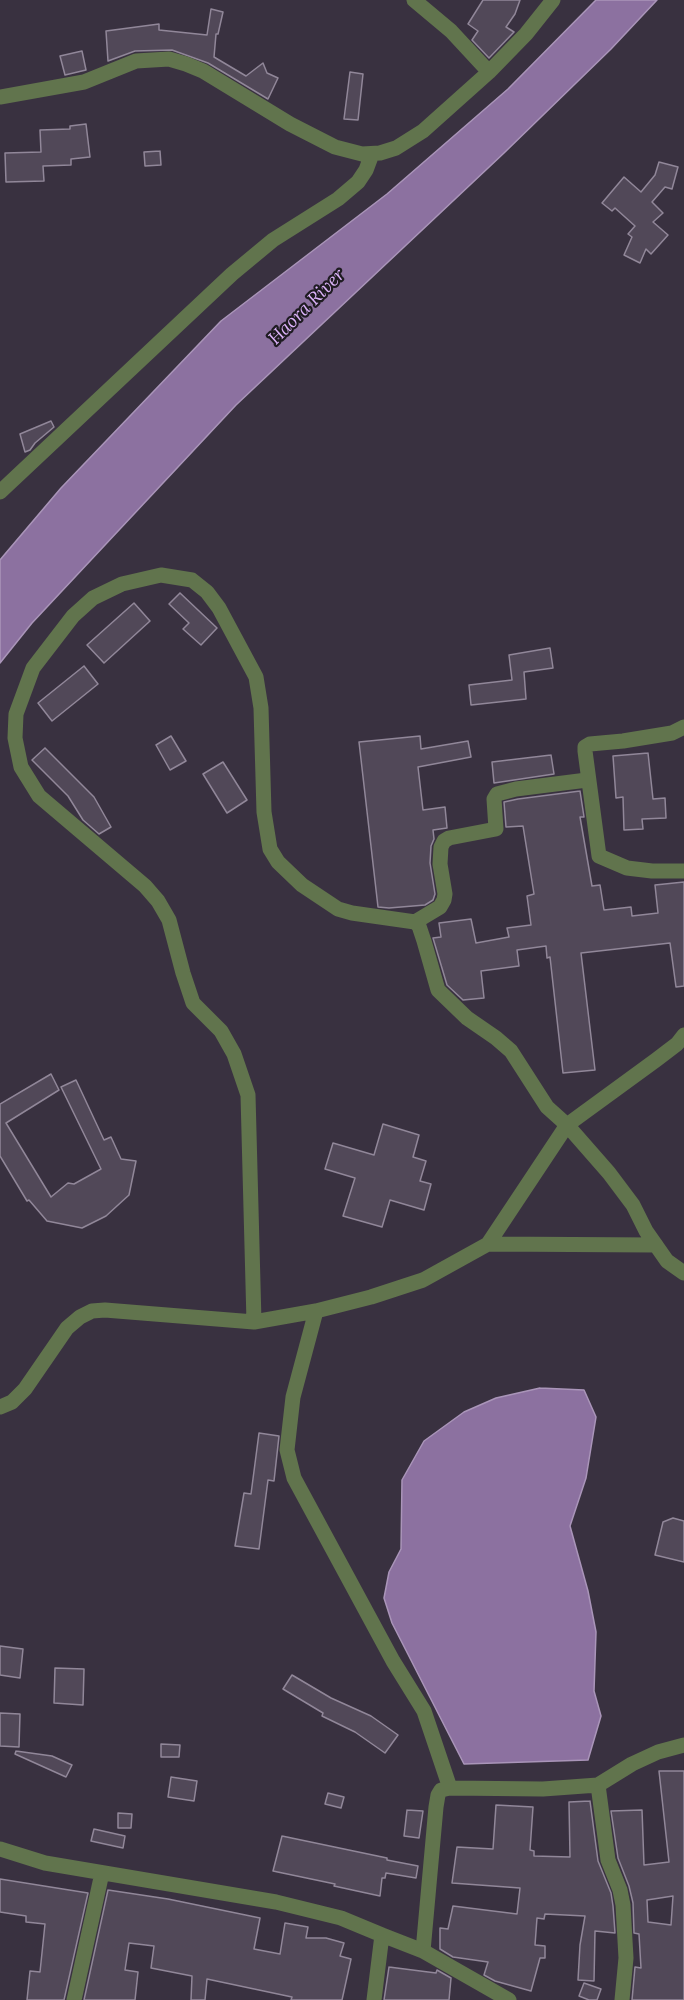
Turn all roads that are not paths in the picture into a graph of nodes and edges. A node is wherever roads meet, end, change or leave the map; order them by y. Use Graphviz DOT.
graph roads {
  1 [pos="414,0"];
  2 [pos="553,0"];
  3 [pos="489,72"];
  4 [pos="0,97"];
  5 [pos="372,154"];
  6 [pos="0,491"];
  7 [pos="684,728"];
  8 [pos="587,780"];
  9 [pos="684,871"];
  10 [pos="415,922"];
  11 [pos="684,1035"];
  12 [pos="567,1125"];
  13 [pos="488,1244"];
  14 [pos="656,1245"];
  15 [pos="684,1274"];
  16 [pos="315,1311"];
  17 [pos="254,1322"];
  18 [pos="0,1407"];
  19 [pos="684,1745"];
  20 [pos="598,1785"];
  21 [pos="450,1788"];
  22 [pos="0,1850"];
  23 [pos="102,1873"];
  24 [pos="382,1935"];
  25 [pos="423,1951"];
  26 [pos="74,2000"];
  27 [pos="374,2000"];
  28 [pos="509,2000"];
  29 [pos="622,2000"];
  1 -- 3 [label="street"];
  2 -- 3 [label="street"];
  3 -- 5 [label="street"];
  4 -- 5 [label="street"];
  5 -- 6 [label="street"];
  7 -- 8 [label="street"];
  8 -- 9 [label="street"];
  8 -- 10 [label="street"];
  10 -- 12 [label="street"];
  10 -- 17 [label="street"];
  11 -- 12 [label="street"];
  12 -- 13 [label="street"];
  12 -- 14 [label="street"];
  13 -- 14 [label="street"];
  13 -- 16 [label="street"];
  14 -- 15 [label="street"];
  16 -- 17 [label="street"];
  16 -- 21 [label="street"];
  17 -- 18 [label="street"];
  19 -- 20 [label="street"];
  20 -- 21 [label="street"];
  20 -- 29 [label="street"];
  21 -- 25 [label="street"];
  22 -- 23 [label="street"];
  23 -- 24 [label="street"];
  23 -- 26 [label="street"];
  24 -- 25 [label="street"];
  24 -- 27 [label="street"];
  25 -- 28 [label="street"];
}
